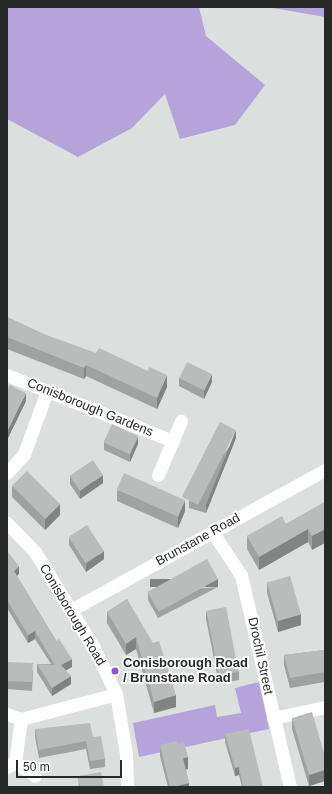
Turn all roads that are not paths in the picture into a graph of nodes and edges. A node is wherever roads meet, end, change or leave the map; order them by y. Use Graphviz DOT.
graph roads {
  1 [pos="7,375"];
  2 [pos="47,391"];
  3 [pos="181,421"];
  4 [pos="173,441"];
  5 [pos="325,470"];
  6 [pos="7,473"];
  7 [pos="158,475"];
  8 [pos="7,523"];
  9 [pos="213,533"];
  10 [pos="71,610"];
  11 [pos="116,694"];
  12 [pos="325,707"];
  13 [pos="7,714"];
  14 [pos="273,718"];
  15 [pos="21,719"];
  16 [pos="11,764"];
  17 [pos="35,776"];
  18 [pos="127,787"];
  19 [pos="290,787"];
  1 -- 2 [label="street, Conisborough Gardens"];
  2 -- 4 [label="street, Conisborough Gardens"];
  2 -- 6 [label="street"];
  3 -- 4 [label="street"];
  4 -- 7 [label="street"];
  5 -- 9 [label="street, Brunstane Road"];
  8 -- 10 [label="street, Conisborough Road"];
  9 -- 10 [label="street, Brunstane Road"];
  9 -- 14 [label="street, Drochil Street"];
  10 -- 11 [label="street, Conisborough Road"];
  11 -- 15 [label="street"];
  11 -- 18 [label="street, Conisborough Road"];
  12 -- 14 [label="street"];
  13 -- 15 [label="street"];
  14 -- 19 [label="street, Drochil Street"];
  15 -- 16 [label="street"];
  16 -- 17 [label="street"];
}
